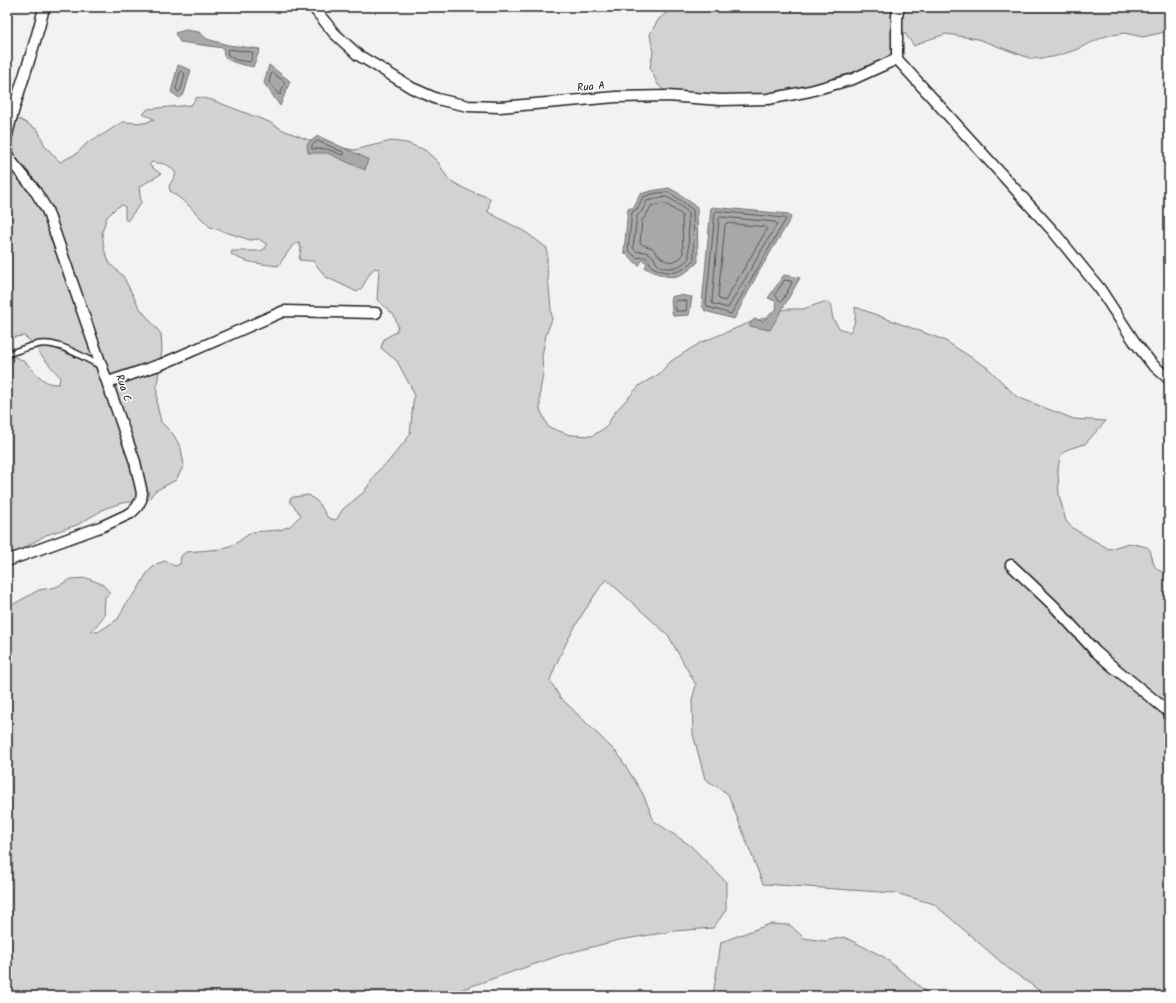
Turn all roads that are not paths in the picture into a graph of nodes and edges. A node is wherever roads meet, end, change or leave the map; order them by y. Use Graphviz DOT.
graph roads {
  1 [pos="44,7"];
  2 [pos="312,7"];
  3 [pos="899,7"];
  4 [pos="897,59"];
  5 [pos="7,135"];
  6 [pos="7,153"];
  7 [pos="376,313"];
  8 [pos="7,354"];
  9 [pos="102,366"];
  10 [pos="1169,379"];
  11 [pos="108,382"];
  12 [pos="7,561"];
  13 [pos="1011,565"];
  14 [pos="1169,712"];
  1 -- 5 [label="street"];
  2 -- 4 [label="street, Rua A"];
  3 -- 4 [label="street"];
  4 -- 10 [label="street"];
  6 -- 9 [label="street, Rua C"];
  7 -- 11 [label="street"];
  8 -- 9 [label="lane"];
  9 -- 11 [label="street, Rua C"];
  11 -- 12 [label="street, Rua C"];
  13 -- 14 [label="street"];
}
